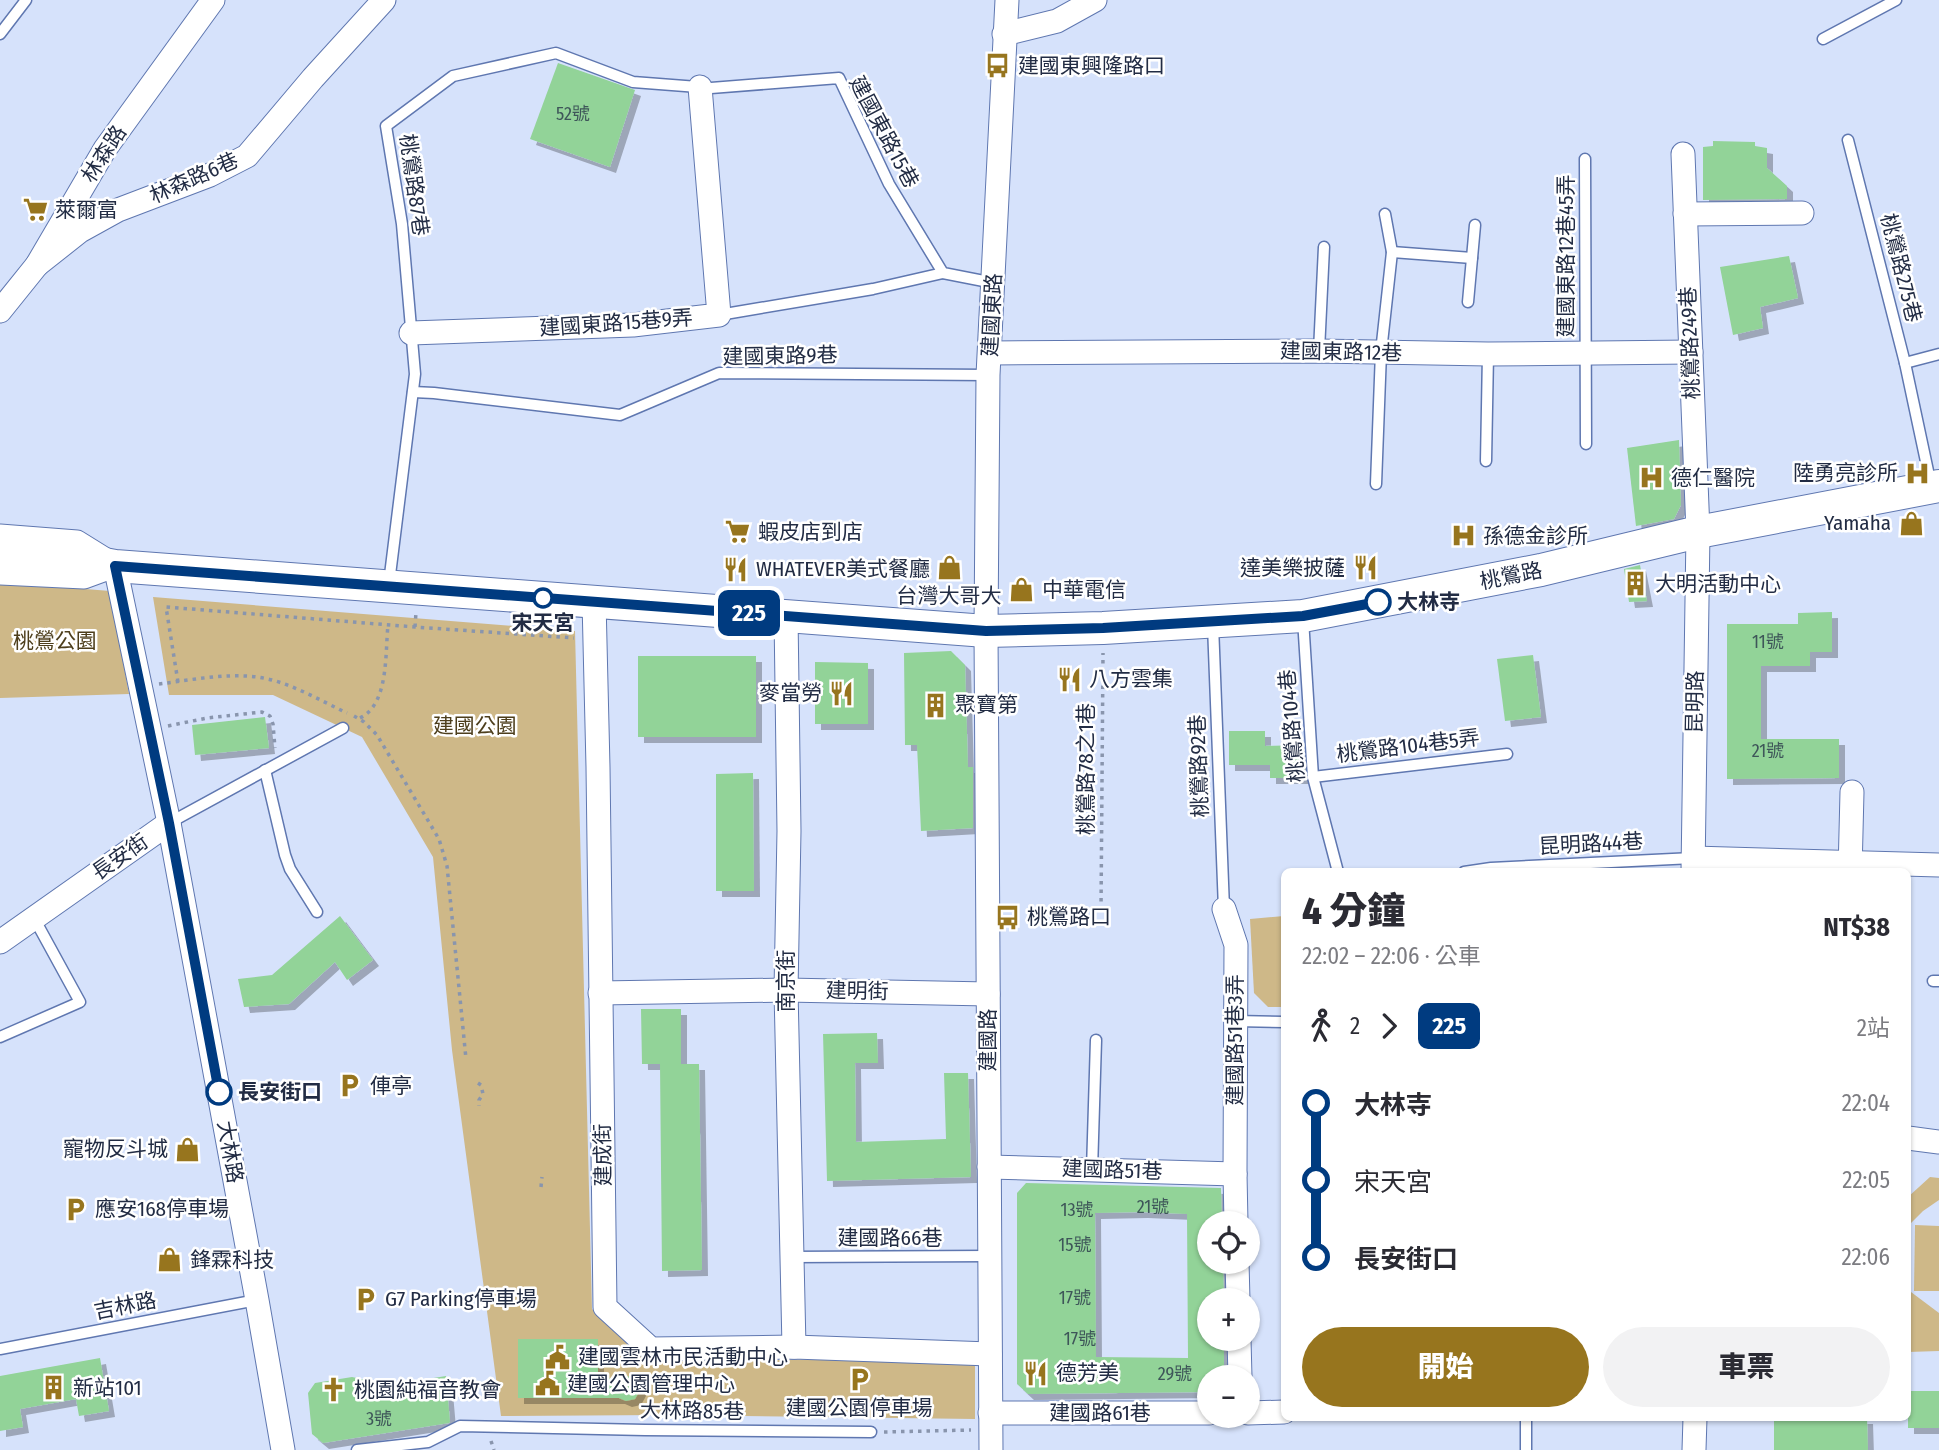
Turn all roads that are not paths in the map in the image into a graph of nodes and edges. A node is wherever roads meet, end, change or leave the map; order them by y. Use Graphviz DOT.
graph roads {
  1 [pos="26,0"];
  2 [pos="213,0"];
  3 [pos="384,0"];
  4 [pos="1007,0"];
  5 [pos="1095,0"];
  6 [pos="1896,0"];
  7 [pos="0,34"];
  8 [pos="1004,34"];
  9 [pos="1822,39"];
  10 [pos="701,87"];
  11 [pos="1848,139"];
  12 [pos="1683,154"];
  13 [pos="1585,159"];
  14 [pos="1802,213"];
  15 [pos="1385,214"];
  16 [pos="1685,215"];
  17 [pos="1475,225"];
  18 [pos="1324,247"];
  19 [pos="1392,252"];
  20 [pos="1472,258"];
  21 [pos="37,265"];
  22 [pos="943,273"];
  23 [pos="994,283"];
  24 [pos="1468,302"];
  25 [pos="0,312"];
  26 [pos="719,315"];
  27 [pos="411,332"];
  28 [pos="1319,351"];
  29 [pos="1381,352"];
  30 [pos="1691,352"];
  31 [pos="1585,353"];
  32 [pos="1488,354"];
  33 [pos="1939,354"];
  34 [pos="1905,363"];
  35 [pos="989,364"];
  36 [pos="413,392"];
  37 [pos="1586,444"];
  38 [pos="1486,461"];
  39 [pos="1376,484"];
  40 [pos="1935,487"];
  41 [pos="1698,532"];
  42 [pos="0,536"];
  43 [pos="0,552"];
  44 [pos="115,566"];
  45 [pos="0,573"];
  46 [pos="389,586"];
  47 [pos="594,601"];
  48 [pos="786,615"];
  49 [pos="1303,616"];
  50 [pos="1212,621"];
  51 [pos="986,631"];
  52 [pos="342,728"];
  53 [pos="1507,754"];
  54 [pos="265,770"];
  55 [pos="1313,777"];
  56 [pos="1852,792"];
  57 [pos="169,823"];
  58 [pos="1693,864"];
  59 [pos="1939,864"];
  60 [pos="1850,867"];
  61 [pos="1337,868"];
  62 [pos="1558,868"];
  63 [pos="1224,909"];
  64 [pos="317,912"];
  65 [pos="34,918"];
  66 [pos="0,942"];
  67 [pos="786,990"];
  68 [pos="600,993"];
  69 [pos="988,994"];
  70 [pos="1236,1021"];
  71 [pos="1281,1023"];
  72 [pos="0,1037"];
  73 [pos="1096,1040"];
  74 [pos="1911,1138"];
  75 [pos="1939,1142"];
  76 [pos="989,1167"];
  77 [pos="1092,1170"];
  78 [pos="1234,1174"];
  79 [pos="1236,1211"];
  80 [pos="989,1256"];
  81 [pos="790,1257"];
  82 [pos="257,1300"];
  83 [pos="793,1347"];
  84 [pos="0,1349"];
  85 [pos="990,1354"];
  86 [pos="1281,1412"];
  87 [pos="1260,1413"];
  88 [pos="1197,1414"];
  89 [pos="1526,1421"];
  90 [pos="1695,1421"];
  91 [pos="990,1431"];
  92 [pos="871,1432"];
  93 [pos="283,1450"];
  94 [pos="357,1450"];
  95 [pos="1526,1450"];
  96 [pos="1694,1450"];
  1 -- 7 [label="lane"];
  2 -- 21 [label="street, 林森路"];
  3 -- 21 [label="street, 林森路6巷"];
  4 -- 8 [label="street, 建國東路"];
  5 -- 8 [label="street"];
  6 -- 9 [label="lane"];
  8 -- 23 [label="street, 建國東路"];
  10 -- 22 [label="lane, 建國東路15巷"];
  10 -- 26 [label="street, 建國東路15巷9弄"];
  10 -- 27 [label="lane, 桃鶯路87巷"];
  11 -- 34 [label="lane, 桃鶯路275巷"];
  12 -- 16 [label="street, 桃鶯路249巷"];
  13 -- 31 [label="lane, 建國東路12巷45弄"];
  14 -- 16 [label="street"];
  15 -- 19 [label="lane"];
  16 -- 30 [label="street, 桃鶯路249巷"];
  17 -- 20 [label="lane"];
  18 -- 28 [label="lane"];
  19 -- 20 [label="lane"];
  19 -- 29 [label="lane"];
  20 -- 24 [label="lane"];
  21 -- 25 [label="street, 林森路"];
  22 -- 23 [label="lane"];
  22 -- 26 [label="lane"];
  23 -- 35 [label="street, 建國東路"];
  26 -- 27 [label="street, 建國東路15巷9弄"];
  27 -- 36 [label="lane, 桃鶯路87巷"];
  28 -- 29 [label="street, 建國東路12巷"];
  28 -- 35 [label="street, 建國東路12巷"];
  29 -- 32 [label="street, 建國東路12巷"];
  29 -- 39 [label="lane"];
  30 -- 31 [label="street, 建國東路12巷"];
  30 -- 41 [label="street, 桃鶯路249巷"];
  31 -- 32 [label="street, 建國東路12巷"];
  31 -- 37 [label="lane, 建國東路12巷45弄"];
  32 -- 38 [label="lane"];
  33 -- 34 [label="lane"];
  34 -- 40 [label="lane, 桃鶯路275巷"];
  35 -- 36 [label="lane, 建國東路9巷"];
  35 -- 51 [label="street, 建國東路"];
  36 -- 46 [label="lane, 桃鶯路87巷"];
  40 -- 41 [label="main road, 桃鶯路"];
  41 -- 49 [label="main road, 桃鶯路"];
  41 -- 58 [label="street, 昆明路"];
  42 -- 44 [label="street, 桃鶯路"];
  43 -- 44 [label="main road, 桃鶯路"];
  44 -- 45 [label="street, 桃鶯路"];
  44 -- 46 [label="main road, 桃鶯路"];
  44 -- 57 [label="street, 大林路"];
  46 -- 47 [label="main road, 桃鶯路"];
  47 -- 48 [label="main road, 桃鶯路"];
  47 -- 68 [label="street, 建成街"];
  48 -- 51 [label="main road, 桃鶯路"];
  48 -- 67 [label="street, 南京街"];
  49 -- 50 [label="main road, 桃鶯路"];
  49 -- 55 [label="lane, 桃鶯路104巷"];
  50 -- 51 [label="main road, 桃鶯路"];
  50 -- 63 [label="lane, 桃鶯路92巷"];
  51 -- 69 [label="street, 建國路"];
  52 -- 54 [label="lane, 長安街"];
  53 -- 55 [label="lane, 桃鶯路104巷5弄"];
  54 -- 57 [label="lane, 長安街"];
  54 -- 64 [label="lane"];
  55 -- 61 [label="lane, 桃鶯路104巷"];
  56 -- 60 [label="street"];
  57 -- 65 [label="street, 長安街"];
  57 -- 82 [label="street, 大林路"];
  58 -- 60 [label="street"];
  58 -- 62 [label="lane, 昆明路44巷"];
  59 -- 60 [label="street"];
  63 -- 70 [label="street, 建國路51巷3弄"];
  65 -- 66 [label="street, 長安街"];
  65 -- 72 [label="lane"];
  67 -- 68 [label="street, 建明街"];
  67 -- 69 [label="street, 建明街"];
  67 -- 81 [label="street, 南京街"];
  68 -- 83 [label="street, 建成街"];
  69 -- 76 [label="street, 建國路"];
  70 -- 71 [label="lane"];
  70 -- 78 [label="street, 建國路51巷3弄"];
  73 -- 77 [label="lane"];
  74 -- 75 [label="street"];
  76 -- 77 [label="street, 建國路51巷"];
  76 -- 80 [label="street, 建國路"];
  77 -- 78 [label="street, 建國路51巷"];
  78 -- 79 [label="street, 建國路51巷3弄"];
  80 -- 81 [label="lane, 建國路66巷"];
  80 -- 85 [label="street, 建國路"];
  81 -- 83 [label="street, 南京街"];
  82 -- 84 [label="lane, 吉林路"];
  82 -- 93 [label="street, 大林路"];
  83 -- 85 [label="street, 建成街"];
  85 -- 91 [label="street, 建國路"];
  86 -- 87 [label="street"];
  88 -- 91 [label="street, 建國路61巷"];
  89 -- 95 [label="lane"];
  90 -- 96 [label="street"];
  92 -- 94 [label="lane, 大林路85巷"];
}
